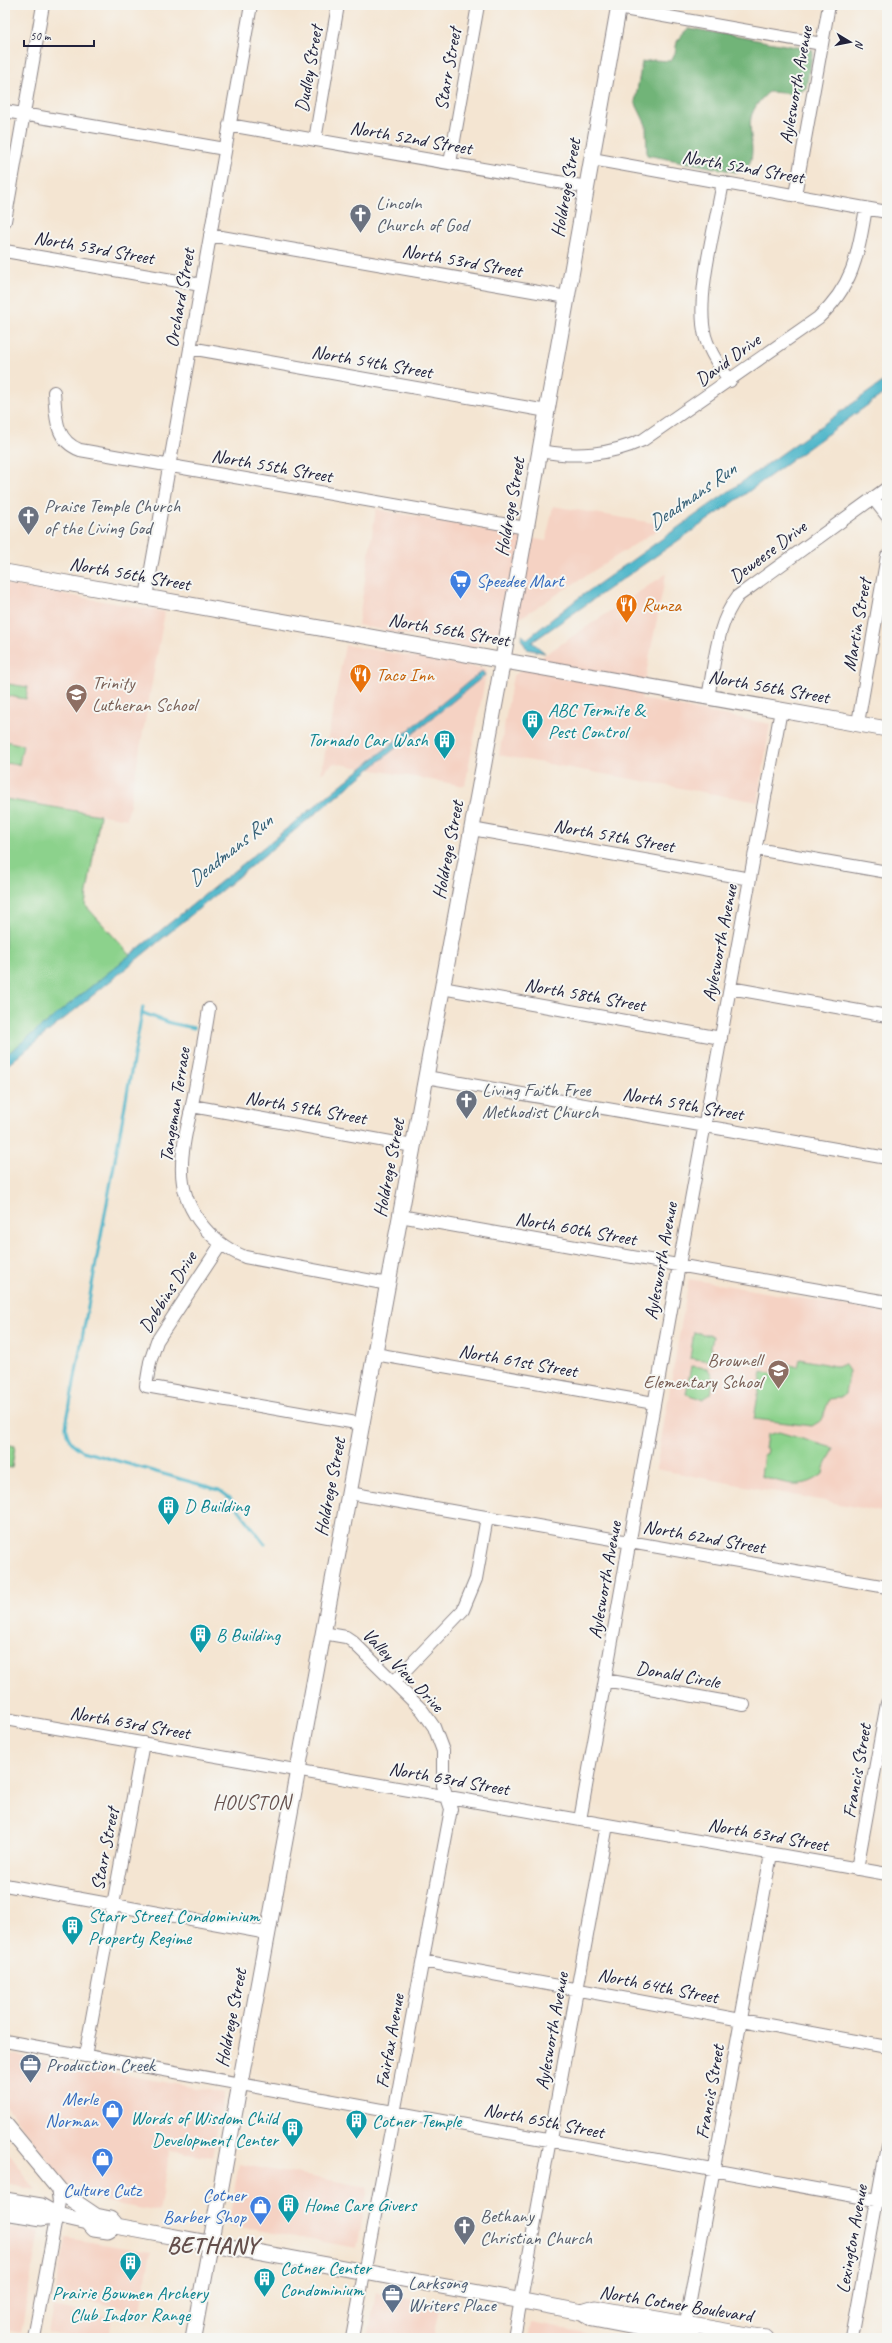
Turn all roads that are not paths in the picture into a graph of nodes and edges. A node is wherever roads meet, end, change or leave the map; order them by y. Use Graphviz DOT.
graph roads {
  1 [pos="43,5"];
  2 [pos="251,5"];
  3 [pos="338,5"];
  4 [pos="478,5"];
  5 [pos="828,5"];
  6 [pos="618,6"];
  7 [pos="822,44"];
  8 [pos="5,111"];
  9 [pos="23,114"];
  10 [pos="229,125"];
  11 [pos="314,140"];
  12 [pos="225,149"];
  13 [pos="592,159"];
  14 [pos="450,163"];
  15 [pos="723,182"];
  16 [pos="587,187"];
  17 [pos="795,195"];
  18 [pos="866,208"];
  19 [pos="887,212"];
  20 [pos="5,221"];
  21 [pos="210,235"];
  22 [pos="5,251"];
  23 [pos="201,285"];
  24 [pos="567,297"];
  25 [pos="190,348"];
  26 [pos="730,381"];
  27 [pos="54,392"];
  28 [pos="547,411"];
  29 [pos="540,451"];
  30 [pos="169,466"];
  31 [pos="887,488"];
  32 [pos="873,498"];
  33 [pos="887,516"];
  34 [pos="526,528"];
  35 [pos="887,556"];
  36 [pos="5,572"];
  37 [pos="146,597"];
  38 [pos="503,660"];
  39 [pos="708,697"];
  40 [pos="781,710"];
  41 [pos="858,723"];
  42 [pos="887,729"];
  43 [pos="472,829"];
  44 [pos="756,849"];
  45 [pos="887,872"];
  46 [pos="750,879"];
  47 [pos="442,988"];
  48 [pos="730,988"];
  49 [pos="209,1008"];
  50 [pos="887,1016"];
  51 [pos="720,1038"];
  52 [pos="426,1077"];
  53 [pos="192,1106"];
  54 [pos="704,1126"];
  55 [pos="413,1146"];
  56 [pos="887,1158"];
  57 [pos="400,1216"];
  58 [pos="221,1244"];
  59 [pos="679,1265"];
  60 [pos="388,1284"];
  61 [pos="887,1302"];
  62 [pos="375,1354"];
  63 [pos="654,1403"];
  64 [pos="362,1424"];
  65 [pos="349,1493"];
  66 [pos="487,1517"];
  67 [pos="630,1542"];
  68 [pos="887,1588"];
  69 [pos="323,1632"];
  70 [pos="605,1680"];
  71 [pos="394,1682"];
  72 [pos="887,1703"];
  73 [pos="744,1705"];
  74 [pos="5,1719"];
  75 [pos="885,1730"];
  76 [pos="143,1743"];
  77 [pos="297,1771"];
  78 [pos="447,1797"];
  79 [pos="580,1820"];
  80 [pos="607,1825"];
  81 [pos="771,1854"];
  82 [pos="857,1869"];
  83 [pos="887,1874"];
  84 [pos="5,1885"];
  85 [pos="113,1904"];
  86 [pos="267,1933"];
  87 [pos="423,1961"];
  88 [pos="578,1990"];
  89 [pos="741,2020"];
  90 [pos="5,2041"];
  91 [pos="887,2047"];
  92 [pos="85,2056"];
  93 [pos="239,2084"];
  94 [pos="395,2112"];
  95 [pos="5,2124"];
  96 [pos="5,2129"];
  97 [pos="550,2141"];
  98 [pos="887,2146"];
  99 [pos="714,2171"];
  100 [pos="58,2188"];
  101 [pos="5,2200"];
  102 [pos="882,2202"];
  103 [pos="5,2212"];
  104 [pos="57,2215"];
  105 [pos="92,2219"];
  106 [pos="210,2244"];
  107 [pos="365,2272"];
  108 [pos="521,2300"];
  109 [pos="687,2333"];
  110 [pos="34,2338"];
  111 [pos="193,2338"];
  112 [pos="352,2338"];
  113 [pos="514,2338"];
  114 [pos="765,2338"];
  115 [pos="852,2338"];
  1 -- 9 [label="street"];
  2 -- 10 [label="street, Orchard Street"];
  3 -- 11 [label="street, Dudley Street"];
  4 -- 14 [label="street, Starr Street"];
  5 -- 7 [label="street, Aylesworth Avenue"];
  6 -- 7 [label="street"];
  6 -- 13 [label="main road, Holdrege Street"];
  7 -- 17 [label="street, Aylesworth Avenue"];
  8 -- 9 [label="street"];
  9 -- 12 [label="street"];
  9 -- 20 [label="street"];
  10 -- 11 [label="street, North 52nd Street"];
  10 -- 12 [label="street, Orchard Street"];
  11 -- 14 [label="street, North 52nd Street"];
  12 -- 21 [label="street, Orchard Street"];
  13 -- 15 [label="street, North 52nd Street"];
  13 -- 16 [label="main road, Holdrege Street"];
  14 -- 16 [label="street, North 52nd Street"];
  15 -- 17 [label="street, North 52nd Street"];
  15 -- 26 [label="street"];
  16 -- 24 [label="main road, Holdrege Street"];
  17 -- 18 [label="street, North 52nd Street"];
  18 -- 19 [label="street, North 52nd Street"];
  18 -- 26 [label="street, David Drive"];
  21 -- 23 [label="street, Orchard Street"];
  21 -- 24 [label="street, North 53rd Street"];
  22 -- 23 [label="street, North 53rd Street"];
  23 -- 25 [label="street, Orchard Street"];
  24 -- 28 [label="main road, Holdrege Street"];
  25 -- 28 [label="street, North 54th Street"];
  25 -- 30 [label="street, Orchard Street"];
  26 -- 29 [label="street, David Drive"];
  27 -- 30 [label="street, North 55th Street"];
  28 -- 29 [label="main road, Holdrege Street"];
  29 -- 34 [label="main road, Holdrege Street"];
  30 -- 34 [label="street, North 55th Street"];
  30 -- 37 [label="street, Orchard Street"];
  31 -- 32 [label="street, Deweese Drive"];
  32 -- 33 [label="street"];
  32 -- 39 [label="street, Deweese Drive"];
  34 -- 38 [label="main road, Holdrege Street"];
  35 -- 41 [label="street, Martin Street"];
  36 -- 37 [label="main road, North 56th Street"];
  37 -- 38 [label="main road, North 56th Street"];
  38 -- 39 [label="main road, North 56th Street"];
  38 -- 43 [label="main road, Holdrege Street"];
  39 -- 40 [label="main road, North 56th Street"];
  40 -- 41 [label="main road, North 56th Street"];
  40 -- 44 [label="street, Aylesworth Avenue"];
  41 -- 42 [label="main road, North 56th Street"];
  43 -- 46 [label="street, North 57th Street"];
  43 -- 47 [label="main road, Holdrege Street"];
  44 -- 45 [label="street"];
  44 -- 46 [label="street, Aylesworth Avenue"];
  46 -- 48 [label="street, Aylesworth Avenue"];
  47 -- 51 [label="street, North 58th Street"];
  47 -- 52 [label="main road, Holdrege Street"];
  48 -- 50 [label="street"];
  48 -- 51 [label="street, Aylesworth Avenue"];
  49 -- 53 [label="street, Tangeman Terrace"];
  51 -- 54 [label="street, Aylesworth Avenue"];
  52 -- 54 [label="street, North 59th Street"];
  52 -- 55 [label="main road, Holdrege Street"];
  53 -- 55 [label="street, North 59th Street"];
  53 -- 58 [label="street, Tangeman Terrace"];
  54 -- 56 [label="street, North 59th Street"];
  54 -- 59 [label="street, Aylesworth Avenue"];
  55 -- 57 [label="main road, Holdrege Street"];
  57 -- 59 [label="street, North 60th Street"];
  57 -- 60 [label="main road, Holdrege Street"];
  58 -- 60 [label="street"];
  58 -- 64 [label="street, Dobbins Drive"];
  59 -- 61 [label="street, North 60th Street"];
  59 -- 63 [label="street, Aylesworth Avenue"];
  60 -- 62 [label="main road, Holdrege Street"];
  62 -- 63 [label="street, North 61st Street"];
  62 -- 64 [label="main road, Holdrege Street"];
  63 -- 67 [label="street, Aylesworth Avenue"];
  64 -- 65 [label="main road, Holdrege Street"];
  65 -- 66 [label="street, North 62nd Street"];
  65 -- 69 [label="main road, Holdrege Street"];
  66 -- 67 [label="street, North 62nd Street"];
  66 -- 71 [label="street"];
  67 -- 68 [label="street, North 62nd Street"];
  67 -- 70 [label="street, Aylesworth Avenue"];
  69 -- 71 [label="street, Valley View Drive"];
  69 -- 77 [label="main road, Holdrege Street"];
  70 -- 73 [label="street, Donald Circle"];
  70 -- 79 [label="street, Aylesworth Avenue"];
  71 -- 78 [label="street, Valley View Drive"];
  72 -- 75 [label="street, Francis Street"];
  74 -- 76 [label="street, North 63rd Street"];
  75 -- 82 [label="street, Francis Street"];
  76 -- 77 [label="street, North 63rd Street"];
  76 -- 85 [label="street, Starr Street"];
  77 -- 78 [label="street, North 63rd Street"];
  77 -- 86 [label="main road, Holdrege Street"];
  78 -- 79 [label="street, North 63rd Street"];
  78 -- 87 [label="street, Fairfax Avenue"];
  79 -- 80 [label="street, North 63rd Street"];
  80 -- 81 [label="street, North 63rd Street"];
  80 -- 88 [label="street, Aylesworth Avenue"];
  81 -- 82 [label="street, North 63rd Street"];
  81 -- 89 [label="street, Francis Street"];
  82 -- 83 [label="street, North 63rd Street"];
  84 -- 85 [label="street"];
  85 -- 86 [label="street"];
  85 -- 92 [label="street, Starr Street"];
  86 -- 93 [label="main road, Holdrege Street"];
  87 -- 88 [label="street, North 64th Street"];
  87 -- 94 [label="street, Fairfax Avenue"];
  88 -- 89 [label="street, North 64th Street"];
  88 -- 97 [label="street, Aylesworth Avenue"];
  89 -- 91 [label="street, North 64th Street"];
  89 -- 99 [label="street, Francis Street"];
  90 -- 92 [label="street, North 65th Street"];
  92 -- 93 [label="street, North 65th Street"];
  93 -- 94 [label="street, North 65th Street"];
  93 -- 106 [label="main road, Holdrege Street"];
  94 -- 97 [label="street, North 65th Street"];
  94 -- 107 [label="street, Fairfax Avenue"];
  95 -- 100 [label="main road, North Cotner Boulevard"];
  96 -- 104 [label="main road"];
  97 -- 99 [label="street, North 65th Street"];
  97 -- 108 [label="street, Aylesworth Avenue"];
  98 -- 102 [label="street, Lexington Avenue"];
  99 -- 102 [label="street, North 65th Street"];
  99 -- 109 [label="street, Francis Street"];
  100 -- 104 [label="street"];
  100 -- 105 [label="main road, North Cotner Boulevard"];
  101 -- 104 [label="main road"];
  102 -- 115 [label="street, Lexington Avenue"];
  103 -- 104 [label="main road"];
  104 -- 105 [label="main road, North Cotner Boulevard"];
  104 -- 110 [label="street"];
  105 -- 106 [label="main road, North Cotner Boulevard"];
  106 -- 107 [label="main road, North Cotner Boulevard"];
  106 -- 111 [label="main road, Holdrege Street"];
  107 -- 108 [label="main road, North Cotner Boulevard"];
  107 -- 112 [label="street, Fairfax Avenue"];
  108 -- 109 [label="main road, North Cotner Boulevard"];
  108 -- 113 [label="street, Aylesworth Avenue"];
  109 -- 114 [label="main road, North Cotner Boulevard"];
}
